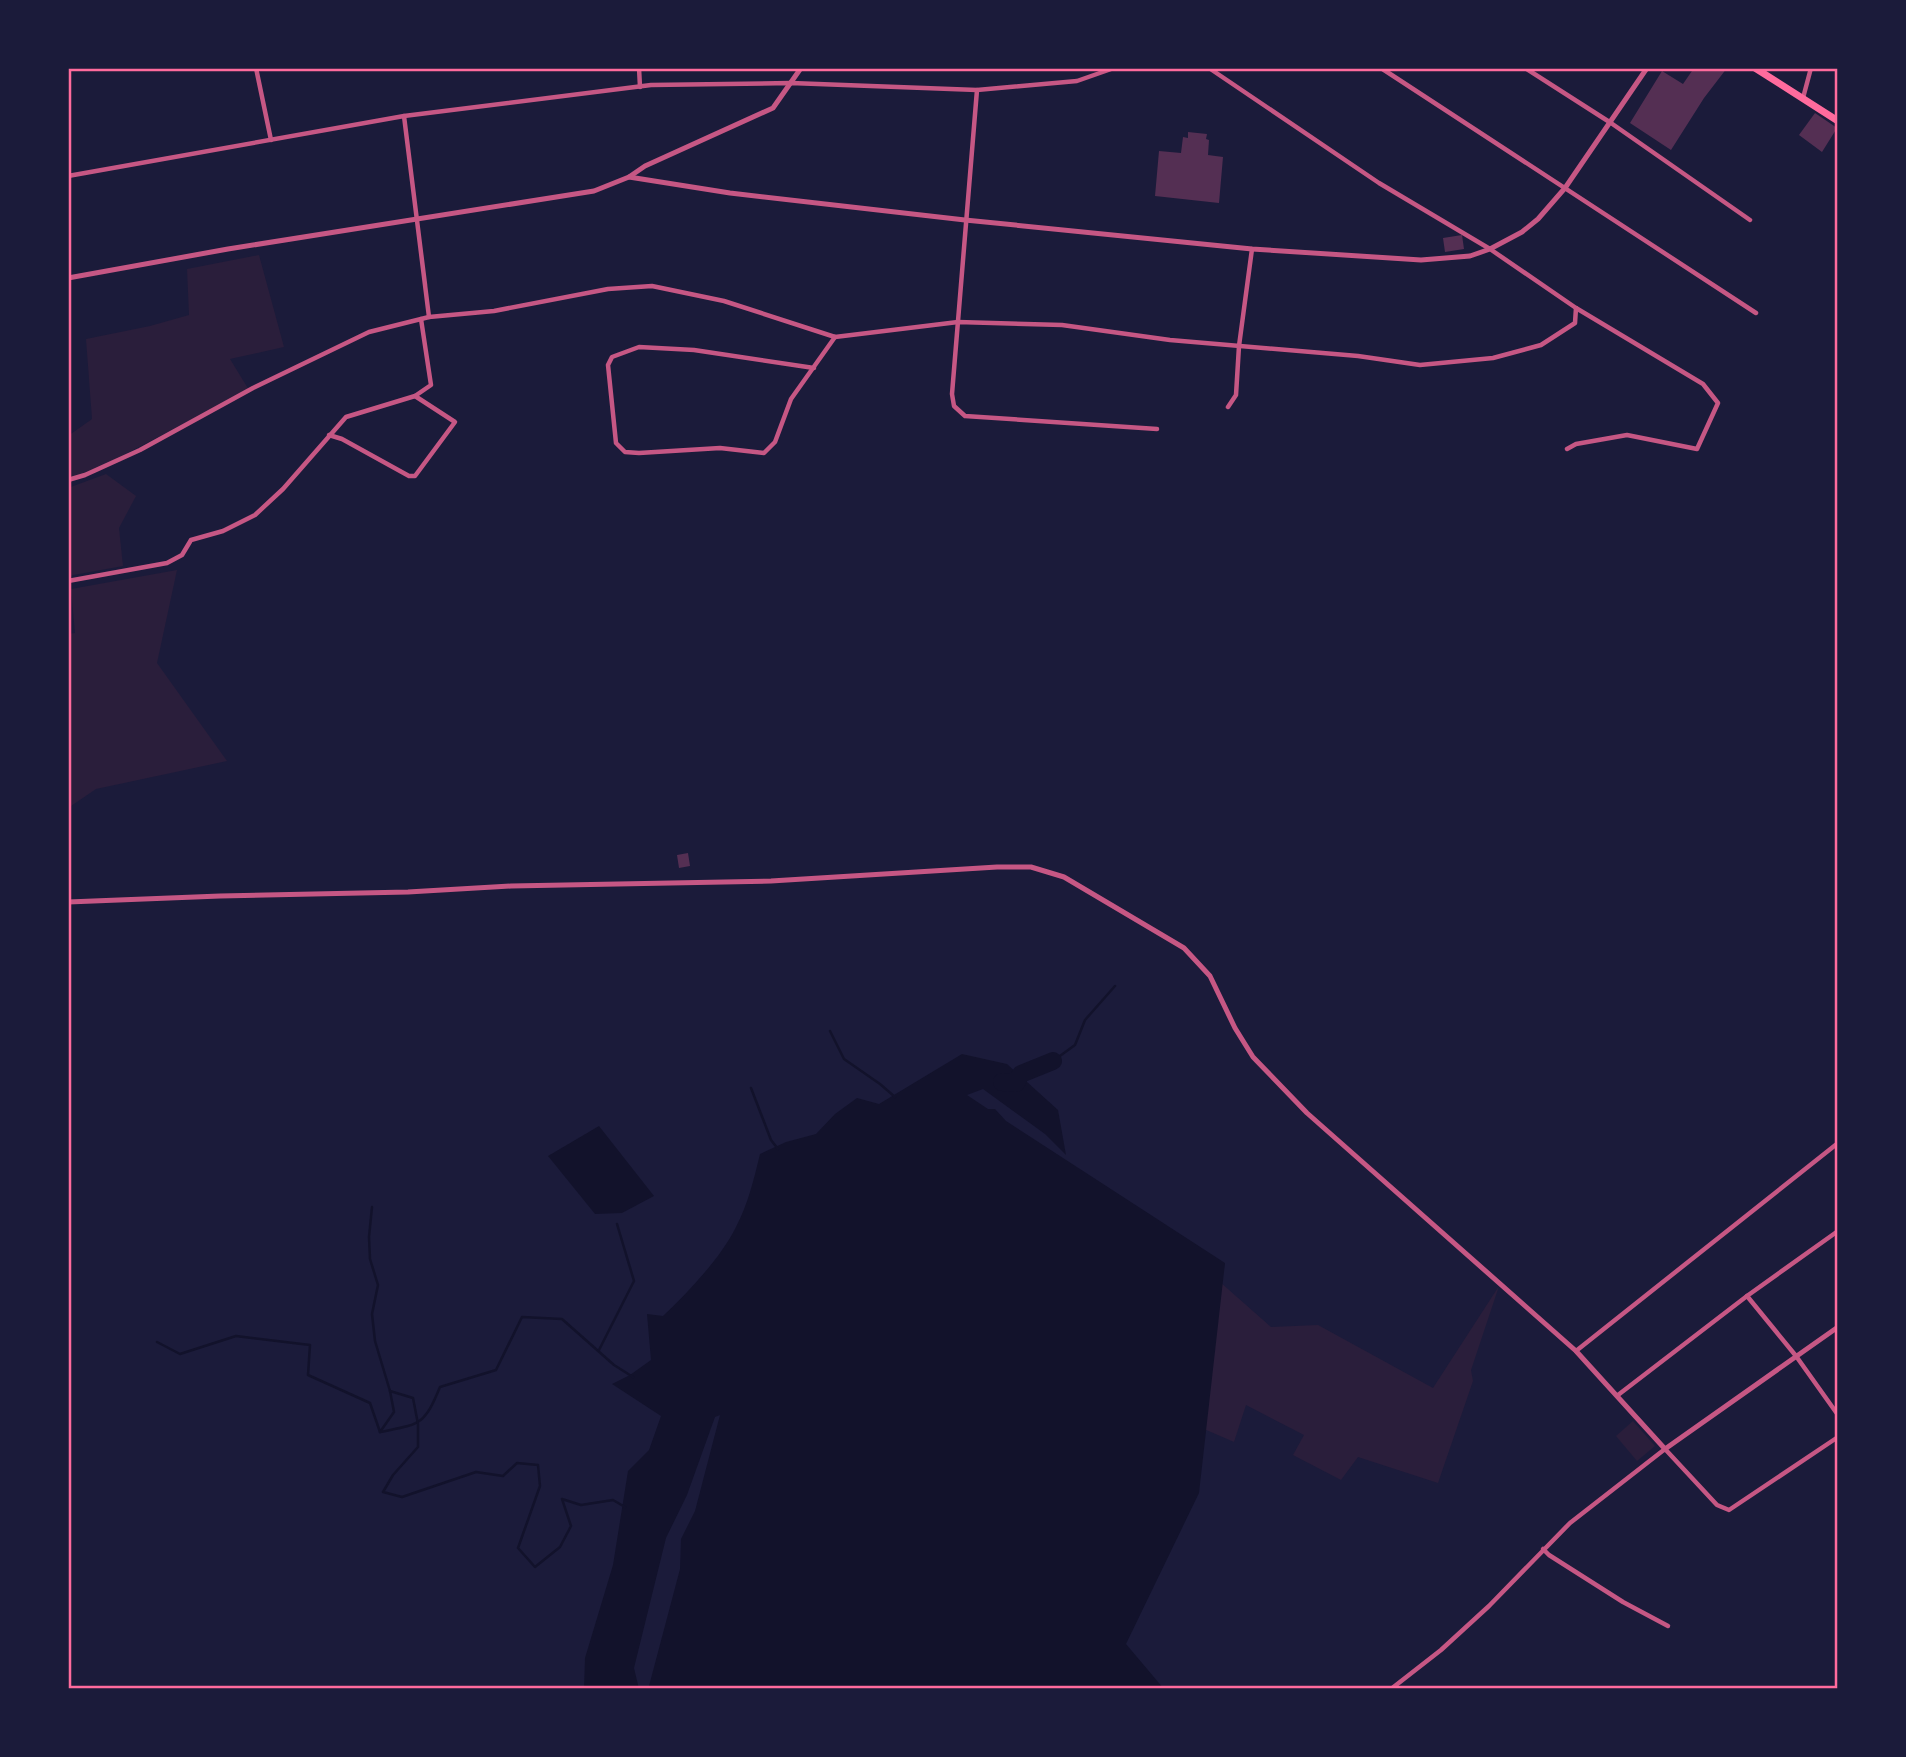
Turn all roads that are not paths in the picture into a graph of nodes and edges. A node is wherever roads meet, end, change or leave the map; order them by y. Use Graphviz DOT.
graph roads {
  1 [pos="256,68"];
  2 [pos="639,68"];
  3 [pos="801,68"];
  4 [pos="1114,68"];
  5 [pos="1209,68"];
  6 [pos="1381,68"];
  7 [pos="1525,68"];
  8 [pos="1647,68"];
  9 [pos="1755,68"];
  10 [pos="1811,68"];
  11 [pos="792,83"];
  12 [pos="640,87"];
  13 [pos="977,90"];
  14 [pos="1803,98"];
  15 [pos="404,116"];
  16 [pos="1838,121"];
  17 [pos="1611,123"];
  18 [pos="271,140"];
  19 [pos="68,176"];
  20 [pos="629,177"];
  21 [pos="1565,188"];
  22 [pos="416,218"];
  23 [pos="965,220"];
  24 [pos="1750,220"];
  25 [pos="1252,248"];
  26 [pos="1490,249"];
  27 [pos="68,278"];
  28 [pos="1576,308"];
  29 [pos="1756,313"];
  30 [pos="429,317"];
  31 [pos="421,319"];
  32 [pos="958,322"];
  33 [pos="835,337"];
  34 [pos="1239,346"];
  35 [pos="814,368"];
  36 [pos="415,396"];
  37 [pos="1228,407"];
  38 [pos="1157,429"];
  39 [pos="329,435"];
  40 [pos="1567,449"];
  41 [pos="68,480"];
  42 [pos="68,582"];
  43 [pos="68,902"];
  44 [pos="1838,1143"];
  45 [pos="1838,1231"];
  46 [pos="1748,1296"];
  47 [pos="1838,1327"];
  48 [pos="1576,1351"];
  49 [pos="1796,1356"];
  50 [pos="1618,1395"];
  51 [pos="1838,1415"];
  52 [pos="1838,1437"];
  53 [pos="1665,1448"];
  54 [pos="1544,1549"];
  55 [pos="1668,1626"];
  56 [pos="1391,1689"];
  1 -- 18 [label="street"];
  2 -- 12 [label="street"];
  3 -- 11 [label="street"];
  4 -- 13 [label="street"];
  5 -- 26 [label="street"];
  6 -- 21 [label="street"];
  7 -- 17 [label="street"];
  8 -- 17 [label="street"];
  9 -- 14 [label="main road"];
  10 -- 14 [label="street"];
  11 -- 12 [label="street"];
  11 -- 13 [label="street"];
  11 -- 20 [label="street"];
  12 -- 15 [label="street"];
  13 -- 23 [label="street"];
  14 -- 16 [label="main road"];
  15 -- 18 [label="street"];
  15 -- 22 [label="street"];
  17 -- 21 [label="street"];
  17 -- 24 [label="street"];
  18 -- 19 [label="street"];
  20 -- 22 [label="street"];
  20 -- 23 [label="street"];
  21 -- 26 [label="street"];
  21 -- 29 [label="street"];
  22 -- 27 [label="street"];
  22 -- 30 [label="street"];
  23 -- 25 [label="street"];
  23 -- 32 [label="street"];
  25 -- 26 [label="street"];
  25 -- 34 [label="street"];
  26 -- 28 [label="street"];
  28 -- 34 [label="street"];
  28 -- 40 [label="street"];
  30 -- 31 [label="street"];
  30 -- 33 [label="street"];
  31 -- 36 [label="street"];
  31 -- 41 [label="street"];
  32 -- 33 [label="street"];
  32 -- 34 [label="street"];
  32 -- 38 [label="street"];
  33 -- 35 [label="street"];
  34 -- 37 [label="street"];
  35 -- 35 [label="street"];
  36 -- 39 [label="street"];
  36 -- 39 [label="street"];
  39 -- 42 [label="street"];
  43 -- 48 [label="street"];
  44 -- 48 [label="street"];
  45 -- 46 [label="street"];
  46 -- 49 [label="street"];
  46 -- 50 [label="street"];
  47 -- 49 [label="street"];
  48 -- 50 [label="street"];
  49 -- 51 [label="street"];
  49 -- 53 [label="street"];
  50 -- 53 [label="street"];
  52 -- 53 [label="street"];
  53 -- 54 [label="street"];
  54 -- 55 [label="street"];
  54 -- 56 [label="street"];
}
